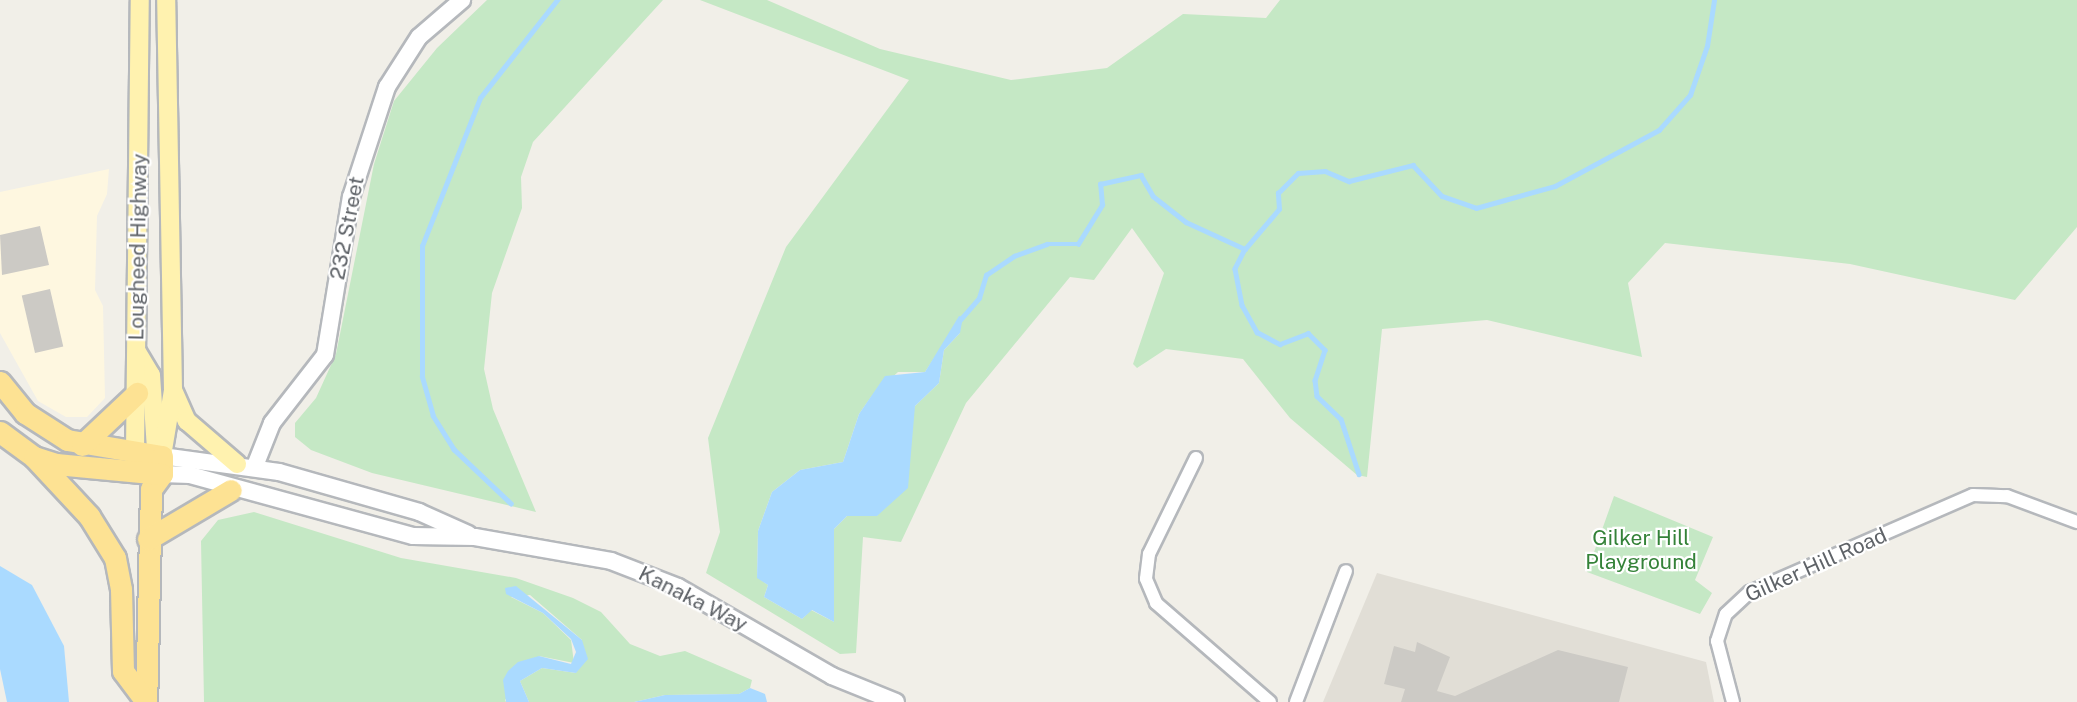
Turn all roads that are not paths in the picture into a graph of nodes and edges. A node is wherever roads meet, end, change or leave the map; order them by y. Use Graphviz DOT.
graph roads {
  1 [pos="140,0"];
  2 [pos="166,0"];
  3 [pos="462,0"];
  4 [pos="137,352"];
  5 [pos="0,382"];
  6 [pos="173,390"];
  7 [pos="137,393"];
  8 [pos="0,432"];
  9 [pos="82,445"];
  10 [pos="34,457"];
  11 [pos="1196,458"];
  12 [pos="136,463"];
  13 [pos="246,465"];
  14 [pos="158,470"];
  15 [pos="231,490"];
  16 [pos="2077,522"];
  17 [pos="475,537"];
  18 [pos="148,539"];
  19 [pos="1346,571"];
  20 [pos="146,702"];
  21 [pos="897,702"];
  22 [pos="1270,702"];
  23 [pos="1296,702"];
  24 [pos="1733,702"];
  1 -- 4 [label="main road, Lougheed Highway"];
  2 -- 6 [label="main road, Lougheed Highway"];
  3 -- 13 [label="main road, 232 Street"];
  4 -- 7 [label="main road, Lougheed Highway"];
  4 -- 14 [label="main road"];
  5 -- 9 [label="highway"];
  6 -- 13 [label="main road"];
  6 -- 14 [label="main road, Lougheed Highway"];
  7 -- 9 [label="highway"];
  7 -- 12 [label="main road, Lougheed Highway"];
  8 -- 10 [label="highway"];
  9 -- 12 [label="highway"];
  10 -- 12 [label="highway"];
  10 -- 20 [label="highway"];
  11 -- 22 [label="street"];
  12 -- 14 [label="highway"];
  13 -- 14 [label="main road, Kanaka Way"];
  13 -- 17 [label="main road, Kanaka Way"];
  14 -- 15 [label="main road, Kanaka Way"];
  14 -- 18 [label="highway, Lougheed Highway"];
  15 -- 17 [label="main road, Kanaka Way"];
  15 -- 18 [label="highway"];
  16 -- 24 [label="street, Gilker Hill Road"];
  17 -- 21 [label="main road, Kanaka Way"];
  18 -- 20 [label="highway, Lougheed Highway"];
  19 -- 23 [label="street"];
}
